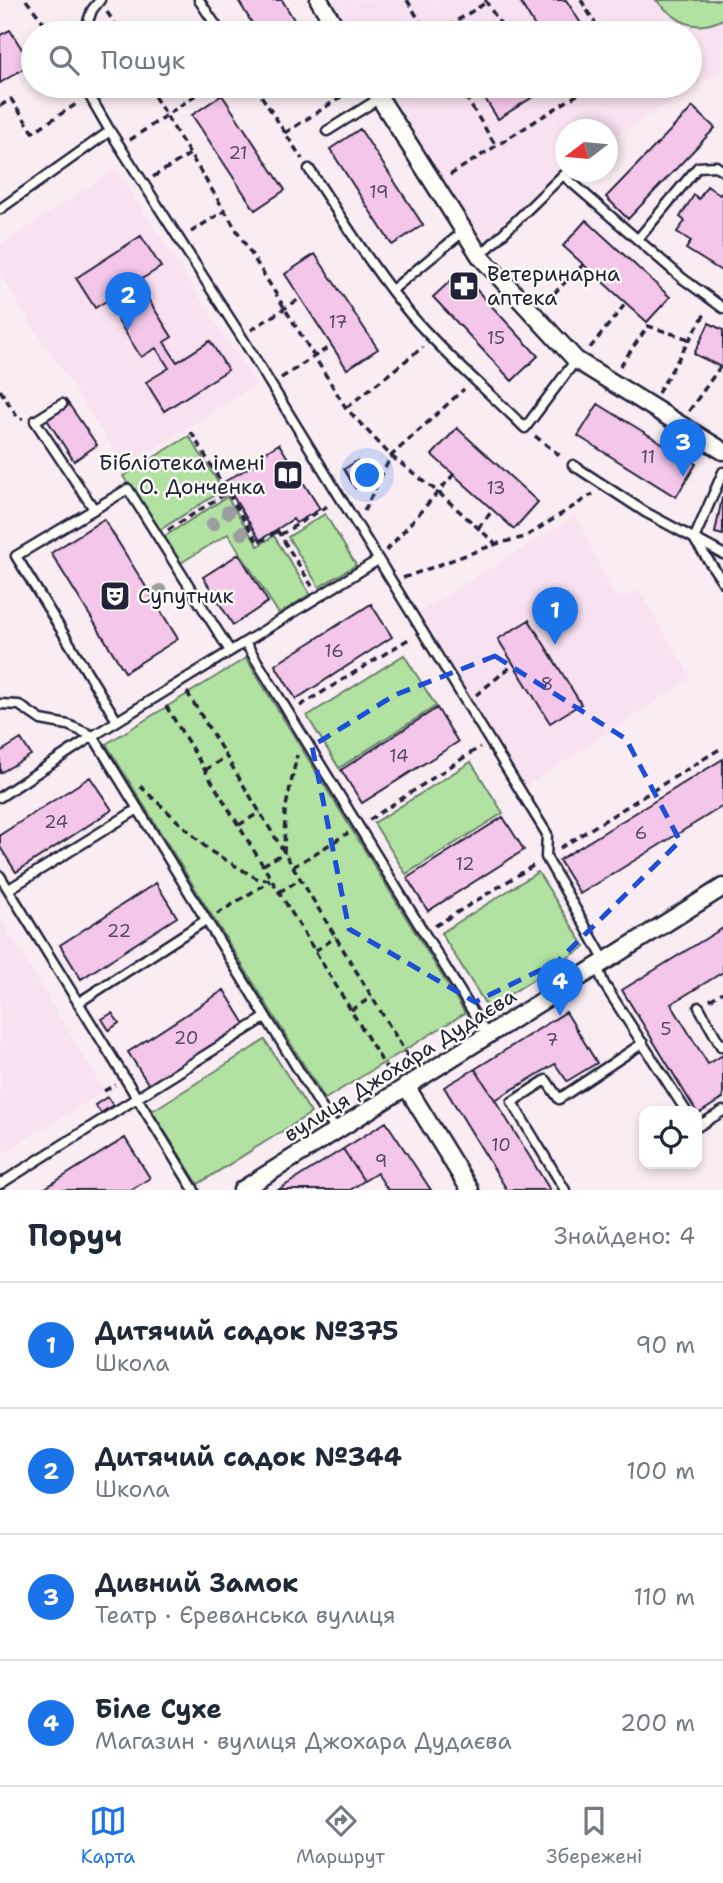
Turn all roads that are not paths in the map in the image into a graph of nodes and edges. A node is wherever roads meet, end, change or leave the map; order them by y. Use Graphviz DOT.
graph roads {
  1 [pos="100,0"];
  2 [pos="199,0"];
  3 [pos="319,0"];
  4 [pos="88,21"];
  5 [pos="213,21"];
  6 [pos="332,21"];
  7 [pos="90,98"];
  8 [pos="368,98"];
  9 [pos="380,98"];
  10 [pos="110,131"];
  11 [pos="327,131"];
  12 [pos="309,169"];
  13 [pos="723,171"];
  14 [pos="0,209"];
  15 [pos="464,231"];
  16 [pos="638,239"];
  17 [pos="480,256"];
  18 [pos="391,290"];
  19 [pos="723,309"];
  20 [pos="576,360"];
  21 [pos="62,404"];
  22 [pos="723,451"];
  23 [pos="572,465"];
  24 [pos="723,472"];
  25 [pos="94,509"];
  26 [pos="694,539"];
  27 [pos="723,554"];
  28 [pos="378,560"];
  29 [pos="723,582"];
  30 [pos="245,642"];
  31 [pos="230,651"];
  32 [pos="0,704"];
  33 [pos="117,721"];
  34 [pos="93,736"];
  35 [pos="0,796"];
  36 [pos="138,809"];
  37 [pos="0,876"];
  38 [pos="723,887"];
  39 [pos="9,890"];
  40 [pos="206,920"];
  41 [pos="601,963"];
  42 [pos="78,1003"];
  43 [pos="699,1007"];
  44 [pos="266,1017"];
  45 [pos="487,1035"];
  46 [pos="643,1043"];
  47 [pos="723,1044"];
  48 [pos="408,1085"];
  49 [pos="136,1097"];
  50 [pos="683,1106"];
  51 [pos="723,1111"];
  52 [pos="702,1124"];
  53 [pos="336,1131"];
  54 [pos="0,1184"];
  55 [pos="194,1190"];
  56 [pos="242,1190"];
  57 [pos="470,1190"];
  58 [pos="565,1190"];
  1 -- 4 [label="lane"];
  2 -- 5 [label="lane"];
  3 -- 6 [label="street"];
  7 -- 10 [label="lane"];
  8 -- 11 [label="lane"];
  9 -- 15 [label="street"];
  10 -- 14 [label="lane"];
  10 -- 28 [label="lane"];
  12 -- 18 [label="lane"];
  13 -- 16 [label="lane"];
  15 -- 17 [label="street"];
  15 -- 18 [label="lane"];
  16 -- 17 [label="lane"];
  16 -- 19 [label="lane"];
  17 -- 20 [label="street"];
  18 -- 20 [label="lane"];
  20 -- 22 [label="street"];
  21 -- 25 [label="lane"];
  23 -- 26 [label="lane"];
  24 -- 26 [label="lane"];
  25 -- 31 [label="lane"];
  25 -- 33 [label="lane"];
  26 -- 27 [label="lane"];
  26 -- 29 [label="lane"];
  28 -- 30 [label="lane"];
  28 -- 41 [label="lane"];
  30 -- 31 [label="lane"];
  30 -- 45 [label="lane"];
  31 -- 33 [label="lane"];
  32 -- 34 [label="lane"];
  33 -- 34 [label="lane"];
  34 -- 35 [label="lane"];
  34 -- 36 [label="lane"];
  36 -- 39 [label="lane"];
  36 -- 40 [label="lane"];
  37 -- 39 [label="lane"];
  38 -- 41 [label="street, вулиця Джохара Дудаєва"];
  39 -- 42 [label="lane"];
  40 -- 42 [label="lane"];
  40 -- 44 [label="lane"];
  41 -- 45 [label="street, вулиця Джохара Дудаєва"];
  41 -- 46 [label="lane"];
  42 -- 49 [label="lane"];
  43 -- 47 [label="lane"];
  44 -- 49 [label="lane"];
  44 -- 53 [label="lane"];
  45 -- 48 [label="street, вулиця Джохара Дудаєва"];
  46 -- 50 [label="lane"];
  46 -- 58 [label="lane"];
  48 -- 53 [label="street, вулиця Джохара Дудаєва"];
  48 -- 57 [label="street"];
  49 -- 54 [label="lane"];
  49 -- 55 [label="lane"];
  51 -- 52 [label="lane"];
  53 -- 56 [label="street, вулиця Джохара Дудаєва"];
}
